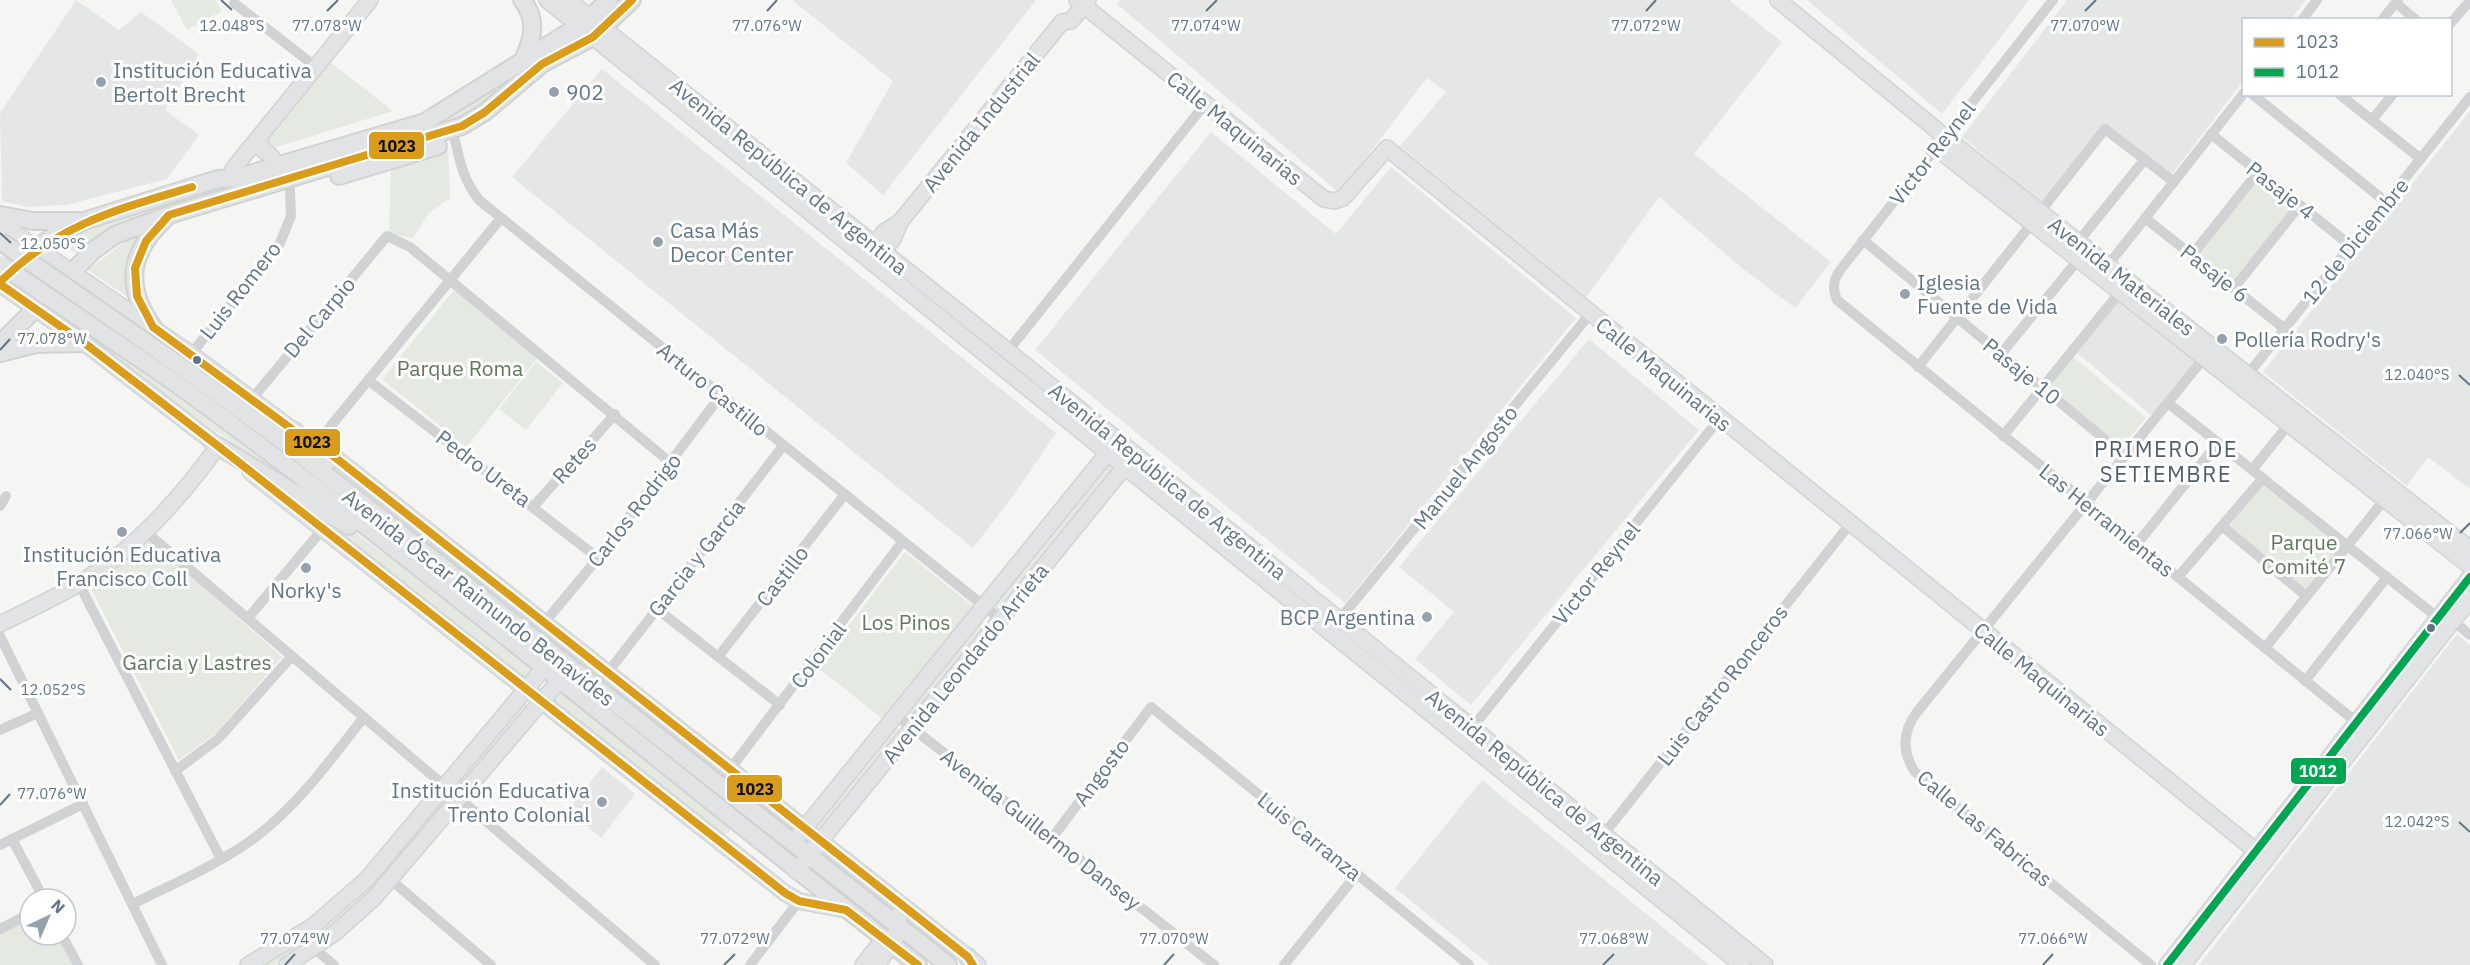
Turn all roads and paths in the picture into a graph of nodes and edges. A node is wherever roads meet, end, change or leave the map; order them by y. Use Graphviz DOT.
graph roads {
  1 [pos="370,0"];
  2 [pos="522,0"];
  3 [pos="547,0"];
  4 [pos="568,0"];
  5 [pos="609,0"];
  6 [pos="632,0"];
  7 [pos="1778,0"];
  8 [pos="2053,0"];
  9 [pos="2317,0"];
  10 [pos="1080,1"];
  11 [pos="2397,1"];
  12 [pos="2470,1"];
  13 [pos="234,3"];
  14 [pos="2304,18"];
  15 [pos="2384,18"];
  16 [pos="2414,18"];
  17 [pos="2452,23"];
  18 [pos="592,27"];
  19 [pos="523,60"];
  20 [pos="316,67"];
  21 [pos="494,80"];
  22 [pos="505,95"];
  23 [pos="2242,96"];
  24 [pos="2254,96"];
  25 [pos="2342,96"];
  26 [pos="2390,96"];
  27 [pos="2470,97"];
  28 [pos="1205,104"];
  29 [pos="442,111"];
  30 [pos="485,112"];
  31 [pos="2372,120"];
  32 [pos="2211,135"];
  33 [pos="259,137"];
  34 [pos="455,140"];
  35 [pos="1940,142"];
  36 [pos="272,158"];
  37 [pos="2145,159"];
  38 [pos="2421,159"];
  39 [pos="233,169"];
  40 [pos="2258,171"];
  41 [pos="218,179"];
  42 [pos="2174,182"];
  43 [pos="290,190"];
  44 [pos="239,194"];
  45 [pos="2386,202"];
  46 [pos="2300,205"];
  47 [pos="0,215"];
  48 [pos="168,215"];
  49 [pos="501,218"];
  50 [pos="2036,218"];
  51 [pos="2145,218"];
  52 [pos="87,220"];
  53 [pos="0,223"];
  54 [pos="1863,240"];
  55 [pos="0,241"];
  56 [pos="2078,242"];
  57 [pos="2351,246"];
  58 [pos="36,248"];
  59 [pos="879,248"];
  60 [pos="2192,255"];
  61 [pos="869,260"];
  62 [pos="2078,260"];
  63 [pos="0,264"];
  64 [pos="2104,271"];
  65 [pos="72,272"];
  66 [pos="449,279"];
  67 [pos="0,283"];
  68 [pos="2234,288"];
  69 [pos="2120,292"];
  70 [pos="116,301"];
  71 [pos="1846,308"];
  72 [pos="35,309"];
  73 [pos="1590,314"];
  74 [pos="1958,318"];
  75 [pos="153,327"];
  76 [pos="2285,329"];
  77 [pos="0,344"];
  78 [pos="85,344"];
  79 [pos="1008,351"];
  80 [pos="0,353"];
  81 [pos="191,354"];
  82 [pos="2001,354"];
  83 [pos="2204,358"];
  84 [pos="1918,367"];
  85 [pos="172,370"];
  86 [pos="368,380"];
  87 [pos="2244,380"];
  88 [pos="2042,388"];
  89 [pos="721,395"];
  90 [pos="252,399"];
  91 [pos="2168,403"];
  92 [pos="615,414"];
  93 [pos="1720,418"];
  94 [pos="2289,424"];
  95 [pos="293,430"];
  96 [pos="2003,436"];
  97 [pos="2218,443"];
  98 [pos="316,444"];
  99 [pos="218,446"];
  100 [pos="783,446"];
  101 [pos="1113,446"];
  102 [pos="2125,456"];
  103 [pos="1130,460"];
  104 [pos="671,463"];
  105 [pos="2252,470"];
  106 [pos="2263,478"];
  107 [pos="845,494"];
  108 [pos="2385,499"];
  109 [pos="2086,503"];
  110 [pos="534,506"];
  111 [pos="1850,524"];
  112 [pos="2222,526"];
  113 [pos="322,530"];
  114 [pos="146,532"];
  115 [pos="397,533"];
  116 [pos="903,541"];
  117 [pos="2137,544"];
  118 [pos="2348,546"];
  119 [pos="2470,549"];
  120 [pos="404,558"];
  121 [pos="598,558"];
  122 [pos="2470,566"];
  123 [pos="2178,577"];
  124 [pos="2387,577"];
  125 [pos="2470,577"];
  126 [pos="79,584"];
  127 [pos="2306,596"];
  128 [pos="2470,599"];
  129 [pos="983,605"];
  130 [pos="657,609"];
  131 [pos="248,618"];
  132 [pos="1000,618"];
  133 [pos="2445,619"];
  134 [pos="1339,620"];
  135 [pos="545,622"];
  136 [pos="0,624"];
  137 [pos="1983,631"];
  138 [pos="2470,635"];
  139 [pos="0,636"];
  140 [pos="2265,648"];
  141 [pos="292,656"];
  142 [pos="718,657"];
  143 [pos="543,669"];
  144 [pos="609,671"];
  145 [pos="559,681"];
  146 [pos="2305,681"];
  147 [pos="526,690"];
  148 [pos="542,702"];
  149 [pos="780,705"];
  150 [pos="1151,707"];
  151 [pos="38,712"];
  152 [pos="897,716"];
  153 [pos="364,717"];
  154 [pos="2362,727"];
  155 [pos="912,728"];
  156 [pos="1472,728"];
  157 [pos="0,730"];
  158 [pos="731,768"];
  159 [pos="175,771"];
  160 [pos="446,787"];
  161 [pos="2310,793"];
  162 [pos="460,799"];
  163 [pos="83,804"];
  164 [pos="805,828"];
  165 [pos="1052,838"];
  166 [pos="12,839"];
  167 [pos="1599,840"];
  168 [pos="821,841"];
  169 [pos="792,844"];
  170 [pos="0,845"];
  171 [pos="2256,851"];
  172 [pos="808,857"];
  173 [pos="780,858"];
  174 [pos="221,859"];
  175 [pos="796,871"];
  176 [pos="1357,874"];
  177 [pos="391,879"];
  178 [pos="38,887"];
  179 [pos="800,901"];
  180 [pos="899,903"];
  181 [pos="133,904"];
  182 [pos="846,910"];
  183 [pos="18,920"];
  184 [pos="898,927"];
  185 [pos="0,929"];
  186 [pos="68,947"];
  187 [pos="315,949"];
  188 [pos="896,950"];
  189 [pos="973,962"];
  190 [pos="78,965"];
  191 [pos="162,965"];
  192 [pos="248,965"];
  193 [pos="287,965"];
  194 [pos="334,965"];
  195 [pos="490,965"];
  196 [pos="655,965"];
  197 [pos="750,965"];
  198 [pos="863,965"];
  199 [pos="877,965"];
  200 [pos="918,965"];
  201 [pos="948,965"];
  202 [pos="1214,965"];
  203 [pos="1284,965"];
  204 [pos="1469,965"];
  205 [pos="1742,965"];
  206 [pos="1765,965"];
  207 [pos="2151,965"];
  208 [pos="2167,965"];
  209 [pos="2183,965"];
  1 -- 20 [label="main road"];
  2 -- 19 [label="main road"];
  3 -- 18 [label="main road, Avenida República de Argentina"];
  4 -- 18 [label="main road, Avenida República de Argentina"];
  5 -- 18 [label="main road"];
  6 -- 18 [label="main road"];
  7 -- 35 [label="main road, Avenida Materiales"];
  8 -- 35 [label="street, Victor Reynel"];
  9 -- 14 [label="street"];
  10 -- 28 [label="main road, Calle Maquinarias"];
  10 -- 59 [label="main road, Avenida Industrial"];
  11 -- 15 [label="street"];
  11 -- 16 [label="street"];
  12 -- 17 [label="street"];
  13 -- 20 [label="street"];
  18 -- 19 [label="main road"];
  18 -- 22 [label="main road"];
  18 -- 59 [label="main road, Avenida República de Argentina"];
  18 -- 61 [label="main road, Avenida República de Argentina"];
  19 -- 21 [label="main road"];
  20 -- 33 [label="main road"];
  21 -- 22 [label="main road"];
  21 -- 29 [label="main road"];
  22 -- 30 [label="main road"];
  23 -- 32 [label="street"];
  24 -- 45 [label="street"];
  25 -- 31 [label="street"];
  26 -- 31 [label="street"];
  27 -- 38 [label="street, 12 de Diciembre"];
  28 -- 73 [label="main road, Calle Maquinarias"];
  28 -- 79 [label="street"];
  29 -- 36 [label="main road"];
  29 -- 41 [label="main road"];
  30 -- 34 [label="main road"];
  30 -- 44 [label="main road"];
  31 -- 38 [label="street"];
  32 -- 40 [label="street, Pasaje 4"];
  32 -- 42 [label="street"];
  33 -- 36 [label="main road"];
  33 -- 39 [label="main road"];
  34 -- 43 [label="main road"];
  34 -- 49 [label="street, Arturo Castillo"];
  35 -- 50 [label="main road, Avenida Materiales"];
  35 -- 54 [label="street, Victor Reynel"];
  36 -- 39 [label="main road"];
  37 -- 42 [label="street"];
  37 -- 50 [label="street"];
  37 -- 56 [label="street"];
  38 -- 45 [label="street, 12 de Diciembre"];
  39 -- 41 [label="main road"];
  40 -- 46 [label="street, Pasaje 4"];
  40 -- 60 [label="street"];
  41 -- 52 [label="main road"];
  42 -- 51 [label="street"];
  43 -- 44 [label="main road"];
  43 -- 81 [label="street, Luis Romero"];
  44 -- 48 [label="main road"];
  45 -- 57 [label="street, 12 de Diciembre"];
  46 -- 57 [label="street, Pasaje 4"];
  46 -- 68 [label="street"];
  47 -- 52 [label="main road"];
  48 -- 65 [label="main road"];
  48 -- 75 [label="main road"];
  49 -- 66 [label="street"];
  49 -- 89 [label="street, Arturo Castillo"];
  50 -- 56 [label="main road, Avenida Materiales"];
  50 -- 62 [label="main road, Avenida Materiales"];
  50 -- 74 [label="street"];
  51 -- 60 [label="street, Pasaje 6"];
  51 -- 64 [label="street"];
  52 -- 58 [label="main road"];
  53 -- 58 [label="main road, Avenida Óscar Raimundo Benavides"];
  54 -- 71 [label="street, Victor Reynel"];
  54 -- 74 [label="street, Pasaje 10"];
  55 -- 85 [label="main road, Avenida Óscar Raimundo Benavides, bridge"];
  56 -- 64 [label="main road, Avenida Materiales"];
  57 -- 76 [label="street, 12 de Diciembre"];
  58 -- 65 [label="main road, Avenida Óscar Raimundo Benavides"];
  58 -- 67 [label="main road"];
  59 -- 61 [label="main road, Avenida Industrial"];
  59 -- 79 [label="main road, Avenida República de Argentina"];
  60 -- 68 [label="street, Pasaje 6"];
  61 -- 101 [label="main road, Avenida República de Argentina"];
  62 -- 64 [label="main road, Avenida Materiales"];
  62 -- 82 [label="street"];
  63 -- 85 [label="main road, Avenida Óscar Raimundo Benavides, bridge"];
  64 -- 69 [label="main road, Avenida Materiales"];
  64 -- 87 [label="main road, Avenida Materiales"];
  65 -- 70 [label="main road, Avenida Óscar Raimundo Benavides"];
  65 -- 72 [label="main road"];
  66 -- 86 [label="street"];
  66 -- 90 [label="street, Del Carpio"];
  66 -- 92 [label="street"];
  67 -- 72 [label="main road, Avenida Óscar Raimundo Benavides"];
  68 -- 76 [label="street, Pasaje 6"];
  69 -- 83 [label="main road, Avenida Materiales"];
  69 -- 88 [label="street"];
  70 -- 75 [label="main road, Avenida Óscar Raimundo Benavides"];
  70 -- 78 [label="main road"];
  71 -- 84 [label="street, Las Herramientas"];
  72 -- 77 [label="main road"];
  72 -- 78 [label="main road, Avenida Óscar Raimundo Benavides"];
  73 -- 93 [label="main road, Calle Maquinarias"];
  73 -- 134 [label="street, Manuel Angosto"];
  74 -- 82 [label="street, Pasaje 10"];
  74 -- 84 [label="street"];
  75 -- 81 [label="main road, Avenida Óscar Raimundo Benavides"];
  76 -- 87 [label="street, 12 de Diciembre"];
  78 -- 80 [label="main road"];
  78 -- 99 [label="main road, Avenida Óscar Raimundo Benavides"];
  79 -- 101 [label="main road, Avenida República de Argentina"];
  81 -- 90 [label="main road, Avenida Óscar Raimundo Benavides"];
  82 -- 88 [label="street, Pasaje 10"];
  83 -- 87 [label="main road, Avenida Materiales"];
  83 -- 91 [label="street, Calle Las Fabricas"];
  84 -- 96 [label="street, Las Herramientas"];
  85 -- 115 [label="main road, Avenida Óscar Raimundo Benavides"];
  85 -- 120 [label="main road, Avenida Óscar Raimundo Benavides"];
  86 -- 98 [label="street"];
  86 -- 110 [label="street, Pedro Ureta"];
  87 -- 94 [label="main road, Avenida Materiales"];
  87 -- 119 [label="main road, Avenida Materiales"];
  88 -- 96 [label="street"];
  88 -- 102 [label="street, Pasaje 10"];
  89 -- 100 [label="street, Arturo Castillo"];
  89 -- 104 [label="street, Carlos Rodrigo"];
  90 -- 95 [label="main road, Avenida Óscar Raimundo Benavides"];
  91 -- 97 [label="street"];
  91 -- 102 [label="street, Calle Las Fabricas"];
  92 -- 104 [label="street"];
  92 -- 110 [label="street, Retes"];
  93 -- 111 [label="main road, Calle Maquinarias"];
  93 -- 156 [label="street, Victor Reynel"];
  94 -- 105 [label="street"];
  94 -- 108 [label="main road, Avenida Materiales"];
  95 -- 98 [label="main road, Avenida Óscar Raimundo Benavides"];
  95 -- 115 [label="main road"];
  96 -- 109 [label="street, Las Herramientas"];
  97 -- 105 [label="street"];
  97 -- 117 [label="street"];
  98 -- 135 [label="main road, Avenida Óscar Raimundo Benavides"];
  99 -- 113 [label="main road, Avenida Óscar Raimundo Benavides"];
  99 -- 114 [label="main road"];
  99 -- 120 [label="main road"];
  100 -- 107 [label="street, Arturo Castillo"];
  100 -- 130 [label="street, Garcia y Garcia"];
  101 -- 103 [label="main road, Avenida República de Argentina"];
  101 -- 129 [label="main road, Avenida Leondardo Arrieta"];
  102 -- 109 [label="street, Calle Las Fabricas"];
  103 -- 132 [label="main road, Avenida Leondardo Arrieta"];
  103 -- 134 [label="main road, Avenida República de Argentina"];
  103 -- 167 [label="main road, Avenida República de Argentina"];
  104 -- 121 [label="street, Carlos Rodrigo"];
  105 -- 106 [label="street"];
  106 -- 112 [label="street"];
  106 -- 118 [label="street"];
  107 -- 116 [label="street, Arturo Castillo"];
  107 -- 142 [label="street, Castillo"];
  108 -- 118 [label="street"];
  108 -- 122 [label="main road, Avenida Materiales"];
  109 -- 117 [label="street, Las Herramientas"];
  109 -- 137 [label="street, Calle Las Fabricas"];
  110 -- 121 [label="street, Pedro Ureta"];
  111 -- 137 [label="main road, Calle Maquinarias"];
  111 -- 167 [label="street, Luis Castro Ronceros"];
  112 -- 123 [label="street"];
  112 -- 127 [label="street"];
  113 -- 131 [label="street"];
  113 -- 147 [label="main road, Avenida Óscar Raimundo Benavides"];
  114 -- 126 [label="main road"];
  114 -- 131 [label="street"];
  115 -- 169 [label="main road, Avenida Óscar Raimundo Benavides"];
  116 -- 129 [label="street, Arturo Castillo"];
  116 -- 149 [label="street, Colonial"];
  117 -- 123 [label="street, Las Herramientas"];
  118 -- 124 [label="street"];
  118 -- 127 [label="street"];
  120 -- 143 [label="main road, Avenida Óscar Raimundo Benavides"];
  121 -- 135 [label="street, Carlos Rodrigo"];
  123 -- 140 [label="street, Las Herramientas"];
  124 -- 133 [label="street"];
  124 -- 146 [label="street"];
  125 -- 133 [label="main road"];
  126 -- 136 [label="main road"];
  126 -- 159 [label="street"];
  127 -- 140 [label="street"];
  128 -- 133 [label="main road"];
  129 -- 132 [label="street, Arturo Castillo"];
  129 -- 152 [label="main road, Avenida Leondardo Arrieta"];
  130 -- 142 [label="street"];
  130 -- 144 [label="street, Garcia y Garcia"];
  131 -- 141 [label="street"];
  132 -- 155 [label="main road, Avenida Leondardo Arrieta"];
  133 -- 138 [label="street"];
  133 -- 154 [label="main road"];
  134 -- 156 [label="main road, Avenida República de Argentina"];
  135 -- 144 [label="main road, Avenida Óscar Raimundo Benavides"];
  137 -- 171 [label="main road, Calle Maquinarias"];
  137 -- 207 [label="street, Calle Las Fabricas"];
  139 -- 151 [label="street"];
  140 -- 146 [label="street, Las Herramientas"];
  141 -- 153 [label="street"];
  141 -- 159 [label="street"];
  142 -- 149 [label="street"];
  143 -- 145 [label="main road, Avenida Óscar Raimundo Benavides"];
  143 -- 147 [label="main road"];
  144 -- 158 [label="main road, Avenida Óscar Raimundo Benavides"];
  145 -- 148 [label="main road"];
  145 -- 173 [label="main road, Avenida Óscar Raimundo Benavides"];
  146 -- 154 [label="street, Las Herramientas"];
  147 -- 148 [label="main road, Avenida Óscar Raimundo Benavides"];
  147 -- 160 [label="main road"];
  148 -- 162 [label="main road"];
  148 -- 179 [label="main road, Avenida Óscar Raimundo Benavides"];
  149 -- 158 [label="street, Colonial"];
  150 -- 165 [label="street, Angosto"];
  150 -- 176 [label="street, Luis Carranza"];
  151 -- 157 [label="street"];
  151 -- 163 [label="street"];
  152 -- 155 [label="street, Avenida Guillermo Dansey"];
  152 -- 164 [label="main road, Avenida Leondardo Arrieta"];
  153 -- 160 [label="street"];
  153 -- 174 [label="street"];
  154 -- 161 [label="main road"];
  155 -- 165 [label="street, Avenida Guillermo Dansey"];
  155 -- 168 [label="main road, Avenida Leondardo Arrieta"];
  156 -- 167 [label="main road, Avenida República de Argentina"];
  158 -- 164 [label="main road, Avenida Óscar Raimundo Benavides"];
  159 -- 174 [label="street"];
  160 -- 162 [label="street"];
  160 -- 192 [label="main road"];
  161 -- 171 [label="main road"];
  161 -- 209 [label="main road"];
  162 -- 177 [label="main road"];
  162 -- 196 [label="street"];
  163 -- 166 [label="street"];
  163 -- 181 [label="street"];
  164 -- 168 [label="main road, Avenida Óscar Raimundo Benavides"];
  164 -- 169 [label="main road, Avenida Leondardo Arrieta"];
  165 -- 202 [label="street, Avenida Guillermo Dansey"];
  166 -- 170 [label="street"];
  166 -- 178 [label="street"];
  167 -- 205 [label="main road, Avenida República de Argentina"];
  167 -- 206 [label="main road, Avenida República de Argentina"];
  168 -- 172 [label="main road, Avenida Leondardo Arrieta"];
  168 -- 180 [label="main road, Avenida Óscar Raimundo Benavides"];
  169 -- 172 [label="main road, Avenida Óscar Raimundo Benavides"];
  169 -- 173 [label="main road, Avenida Leondardo Arrieta"];
  171 -- 208 [label="main road"];
  172 -- 175 [label="main road, Avenida Leondardo Arrieta"];
  172 -- 184 [label="main road, Avenida Óscar Raimundo Benavides"];
  173 -- 175 [label="main road, Avenida Óscar Raimundo Benavides"];
  174 -- 181 [label="street"];
  175 -- 182 [label="main road, Avenida Óscar Raimundo Benavides"];
  176 -- 203 [label="street"];
  176 -- 204 [label="street, Luis Carranza"];
  177 -- 187 [label="main road"];
  177 -- 195 [label="street"];
  179 -- 182 [label="main road, Avenida Óscar Raimundo Benavides"];
  179 -- 197 [label="street"];
  180 -- 184 [label="main road"];
  180 -- 189 [label="main road, Avenida Óscar Raimundo Benavides"];
  181 -- 191 [label="street"];
  182 -- 188 [label="main road, Avenida Óscar Raimundo Benavides"];
  183 -- 185 [label="street"];
  184 -- 188 [label="main road"];
  184 -- 201 [label="main road, Avenida Óscar Raimundo Benavides"];
  186 -- 190 [label="street"];
  187 -- 193 [label="main road"];
  187 -- 194 [label="street"];
  188 -- 198 [label="main road"];
  188 -- 199 [label="main road"];
  188 -- 200 [label="main road, Avenida Óscar Raimundo Benavides"];
}
